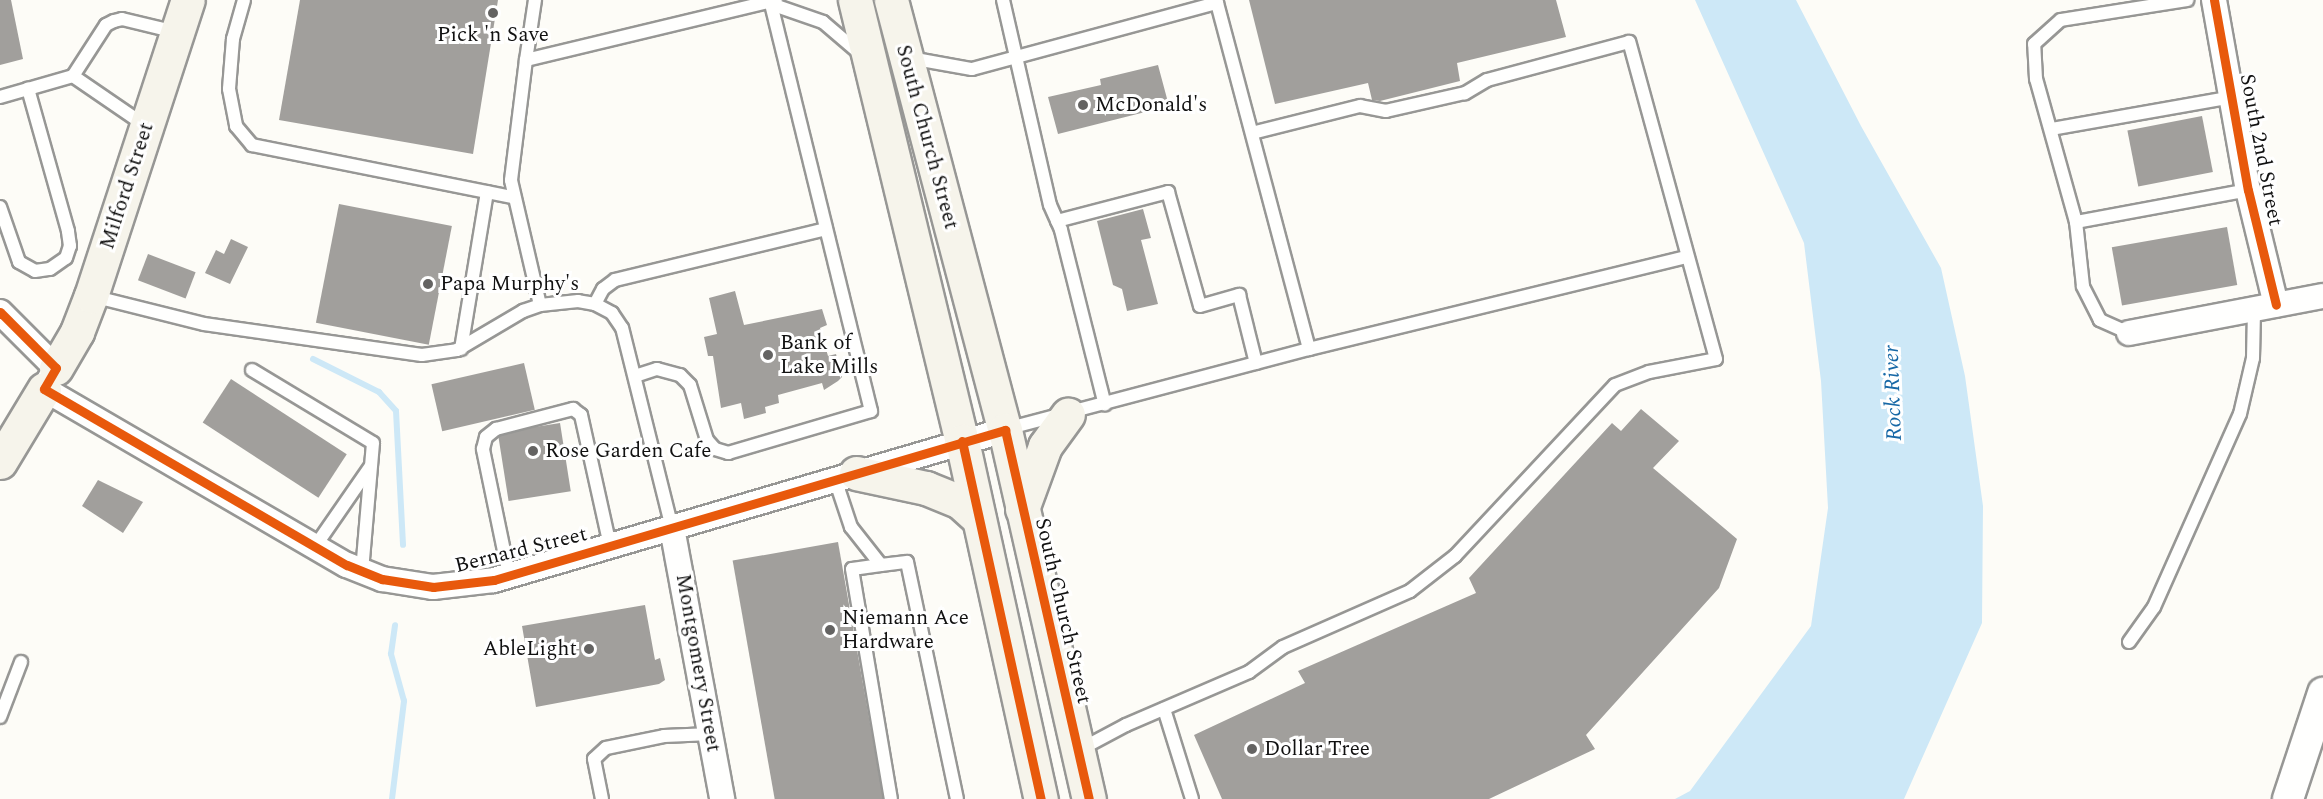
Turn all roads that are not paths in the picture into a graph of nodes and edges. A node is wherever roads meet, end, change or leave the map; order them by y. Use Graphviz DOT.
graph roads {
  1 [pos="188,0"];
  2 [pos="244,0"];
  3 [pos="535,0"];
  4 [pos="855,0"];
  5 [pos="891,0"];
  6 [pos="1003,0"];
  7 [pos="2187,0"];
  8 [pos="2214,0"];
  9 [pos="772,1"];
  10 [pos="1217,2"];
  11 [pos="177,33"];
  12 [pos="906,57"];
  13 [pos="1017,58"];
  14 [pos="526,60"];
  15 [pos="873,74"];
  16 [pos="73,76"];
  17 [pos="27,89"];
  18 [pos="0,97"];
  19 [pos="2233,97"];
  20 [pos="147,127"];
  21 [pos="2051,129"];
  22 [pos="1252,133"];
  23 [pos="2248,190"];
  24 [pos="487,192"];
  25 [pos="513,197"];
  26 [pos="0,207"];
  27 [pos="1057,221"];
  28 [pos="2076,222"];
  29 [pos="826,230"];
  30 [pos="1685,258"];
  31 [pos="91,296"];
  32 [pos="2323,296"];
  33 [pos="595,304"];
  34 [pos="540,305"];
  35 [pos="2265,308"];
  36 [pos="0,312"];
  37 [pos="2129,333"];
  38 [pos="461,349"];
  39 [pos="1309,349"];
  40 [pos="1256,363"];
  41 [pos="252,370"];
  42 [pos="635,376"];
  43 [pos="50,378"];
  44 [pos="1105,405"];
  45 [pos="1068,414"];
  46 [pos="1005,430"];
  47 [pos="962,441"];
  48 [pos="0,462"];
  49 [pos="371,466"];
  50 [pos="845,476"];
  51 [pos="1022,509"];
  52 [pos="979,519"];
  53 [pos="672,528"];
  54 [pos="610,546"];
  55 [pos="314,548"];
  56 [pos="881,565"];
  57 [pos="362,571"];
  58 [pos="509,575"];
  59 [pos="2129,642"];
  60 [pos="21,662"];
  61 [pos="2323,693"];
  62 [pos="1164,709"];
  63 [pos="0,717"];
  64 [pos="711,734"];
  65 [pos="1077,751"];
  66 [pos="602,799"];
  67 [pos="722,799"];
  68 [pos="891,799"];
  69 [pos="957,799"];
  70 [pos="1041,799"];
  71 [pos="1089,799"];
  72 [pos="1192,799"];
  73 [pos="2288,799"];
  1 -- 11 [label="main road, Milford Street"];
  2 -- 24 [label="lane"];
  3 -- 14 [label="lane"];
  4 -- 15 [label="main road, South Church Street"];
  5 -- 12 [label="main road, South Church Street"];
  6 -- 13 [label="lane"];
  7 -- 21 [label="lane"];
  8 -- 19 [label="street, South 2nd Street"];
  9 -- 14 [label="lane"];
  9 -- 15 [label="lane"];
  9 -- 29 [label="lane"];
  10 -- 13 [label="lane"];
  10 -- 22 [label="lane"];
  11 -- 16 [label="lane"];
  11 -- 20 [label="main road, Milford Street"];
  12 -- 13 [label="lane"];
  12 -- 46 [label="main road, South Church Street"];
  13 -- 27 [label="lane"];
  14 -- 25 [label="lane"];
  15 -- 47 [label="main road, South Church Street"];
  16 -- 17 [label="lane"];
  16 -- 20 [label="lane"];
  17 -- 18 [label="lane"];
  17 -- 26 [label="lane"];
  19 -- 21 [label="lane"];
  19 -- 23 [label="street, South 2nd Street"];
  20 -- 31 [label="main road, Milford Street"];
  21 -- 28 [label="lane"];
  22 -- 30 [label="lane"];
  22 -- 39 [label="lane"];
  23 -- 28 [label="lane"];
  23 -- 35 [label="street, South 2nd Street"];
  24 -- 25 [label="lane"];
  24 -- 38 [label="lane"];
  25 -- 34 [label="lane"];
  27 -- 40 [label="lane"];
  27 -- 44 [label="lane"];
  28 -- 37 [label="lane"];
  29 -- 33 [label="lane"];
  29 -- 42 [label="lane"];
  30 -- 39 [label="lane"];
  30 -- 62 [label="lane"];
  31 -- 38 [label="lane"];
  31 -- 43 [label="main road, Milford Street"];
  32 -- 35 [label="street"];
  33 -- 34 [label="lane"];
  33 -- 42 [label="lane"];
  34 -- 38 [label="lane"];
  35 -- 37 [label="street"];
  35 -- 59 [label="lane"];
  36 -- 43 [label="street, Bernard Street"];
  39 -- 40 [label="lane"];
  40 -- 44 [label="lane"];
  41 -- 49 [label="lane"];
  42 -- 53 [label="lane"];
  43 -- 48 [label="main road, Milford Street"];
  43 -- 55 [label="street, Bernard Street"];
  44 -- 45 [label="lane"];
  45 -- 46 [label="lane"];
  45 -- 51 [label="main road"];
  46 -- 47 [label="street, Bernard Street"];
  46 -- 51 [label="main road, South Church Street"];
  47 -- 50 [label="street, Bernard Street"];
  47 -- 52 [label="main road, South Church Street"];
  49 -- 55 [label="lane"];
  49 -- 57 [label="lane"];
  50 -- 52 [label="main road"];
  50 -- 53 [label="street, Bernard Street"];
  50 -- 56 [label="lane"];
  51 -- 65 [label="main road, South Church Street"];
  52 -- 70 [label="main road, South Church Street"];
  53 -- 54 [label="street, Bernard Street"];
  53 -- 64 [label="street, Montgomery Street"];
  54 -- 58 [label="street, Bernard Street"];
  54 -- 58 [label="lane"];
  55 -- 57 [label="street, Bernard Street"];
  56 -- 68 [label="lane"];
  56 -- 69 [label="lane"];
  57 -- 58 [label="street, Bernard Street"];
  60 -- 63 [label="lane"];
  61 -- 73 [label="street"];
  62 -- 65 [label="lane"];
  62 -- 72 [label="lane"];
  64 -- 66 [label="lane"];
  64 -- 67 [label="street, Montgomery Street"];
  65 -- 71 [label="main road, South Church Street"];
}
